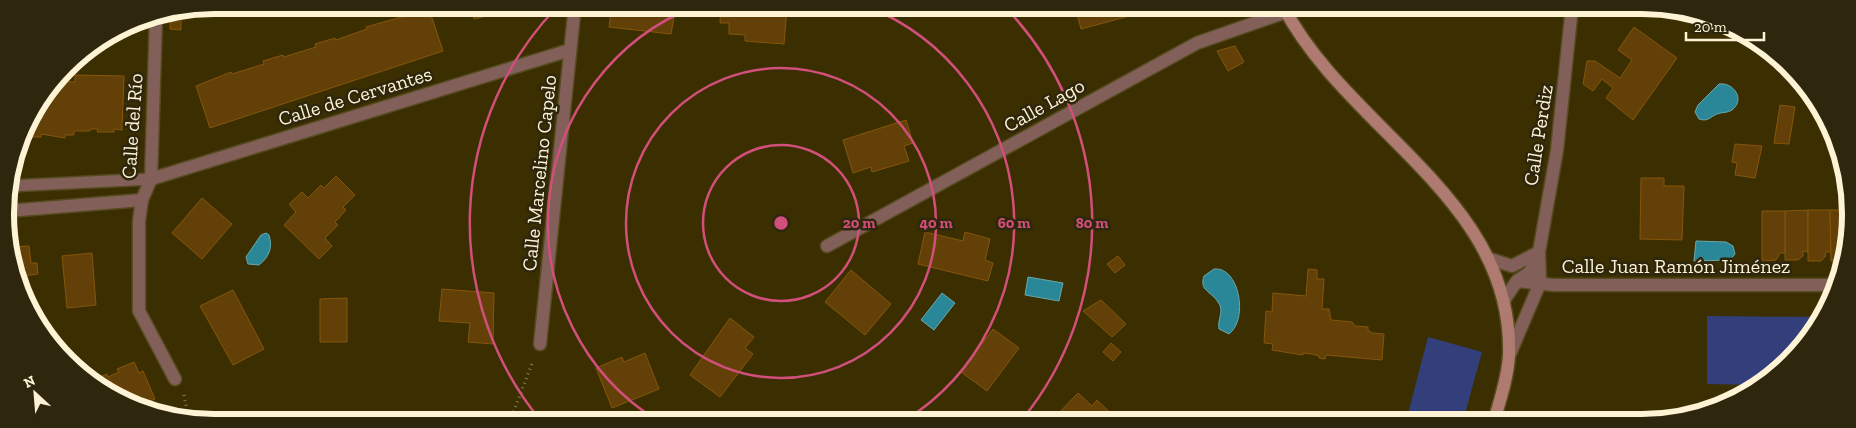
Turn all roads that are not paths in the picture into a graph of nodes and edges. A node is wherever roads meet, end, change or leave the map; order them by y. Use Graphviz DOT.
graph roads {
  1 [pos="574,14"];
  2 [pos="1271,14"];
  3 [pos="1288,14"];
  4 [pos="1569,14"];
  5 [pos="1572,14"];
  6 [pos="156,23"];
  7 [pos="1572,23"];
  8 [pos="570,50"];
  9 [pos="151,179"];
  10 [pos="16,186"];
  11 [pos="142,200"];
  12 [pos="14,210"];
  13 [pos="827,246"];
  14 [pos="1539,252"];
  15 [pos="1490,260"];
  16 [pos="1517,281"];
  17 [pos="1540,284"];
  18 [pos="1829,285"];
  19 [pos="1504,300"];
  20 [pos="540,344"];
  21 [pos="1509,356"];
  22 [pos="175,379"];
  23 [pos="1496,414"];
  1 -- 8 [label="street, Calle Marcelino Capelo"];
  2 -- 13 [label="street, Calle Lago"];
  3 -- 15 [label="main road"];
  4 -- 7 [label="street, Calle Perdiz"];
  5 -- 7 [label="street, Calle Perdiz"];
  6 -- 9 [label="street, Calle del Río"];
  7 -- 14 [label="street, Calle Perdiz"];
  8 -- 9 [label="street, Calle de Cervantes"];
  8 -- 20 [label="street, Calle Marcelino Capelo"];
  9 -- 10 [label="lane"];
  9 -- 11 [label="street, Calle del Río"];
  11 -- 12 [label="street"];
  11 -- 22 [label="street, Calle del Río"];
  14 -- 15 [label="street"];
  14 -- 16 [label="street, Calle Perdiz"];
  14 -- 17 [label="street, Calle Perdiz"];
  15 -- 19 [label="main road"];
  16 -- 17 [label="street, Calle Juan Ramón Jiménez"];
  16 -- 19 [label="street, Calle Perdiz"];
  17 -- 18 [label="street, Calle Juan Ramón Jiménez"];
  17 -- 21 [label="street, Calle Perdiz"];
  19 -- 21 [label="main road"];
  21 -- 23 [label="main road"];
}
